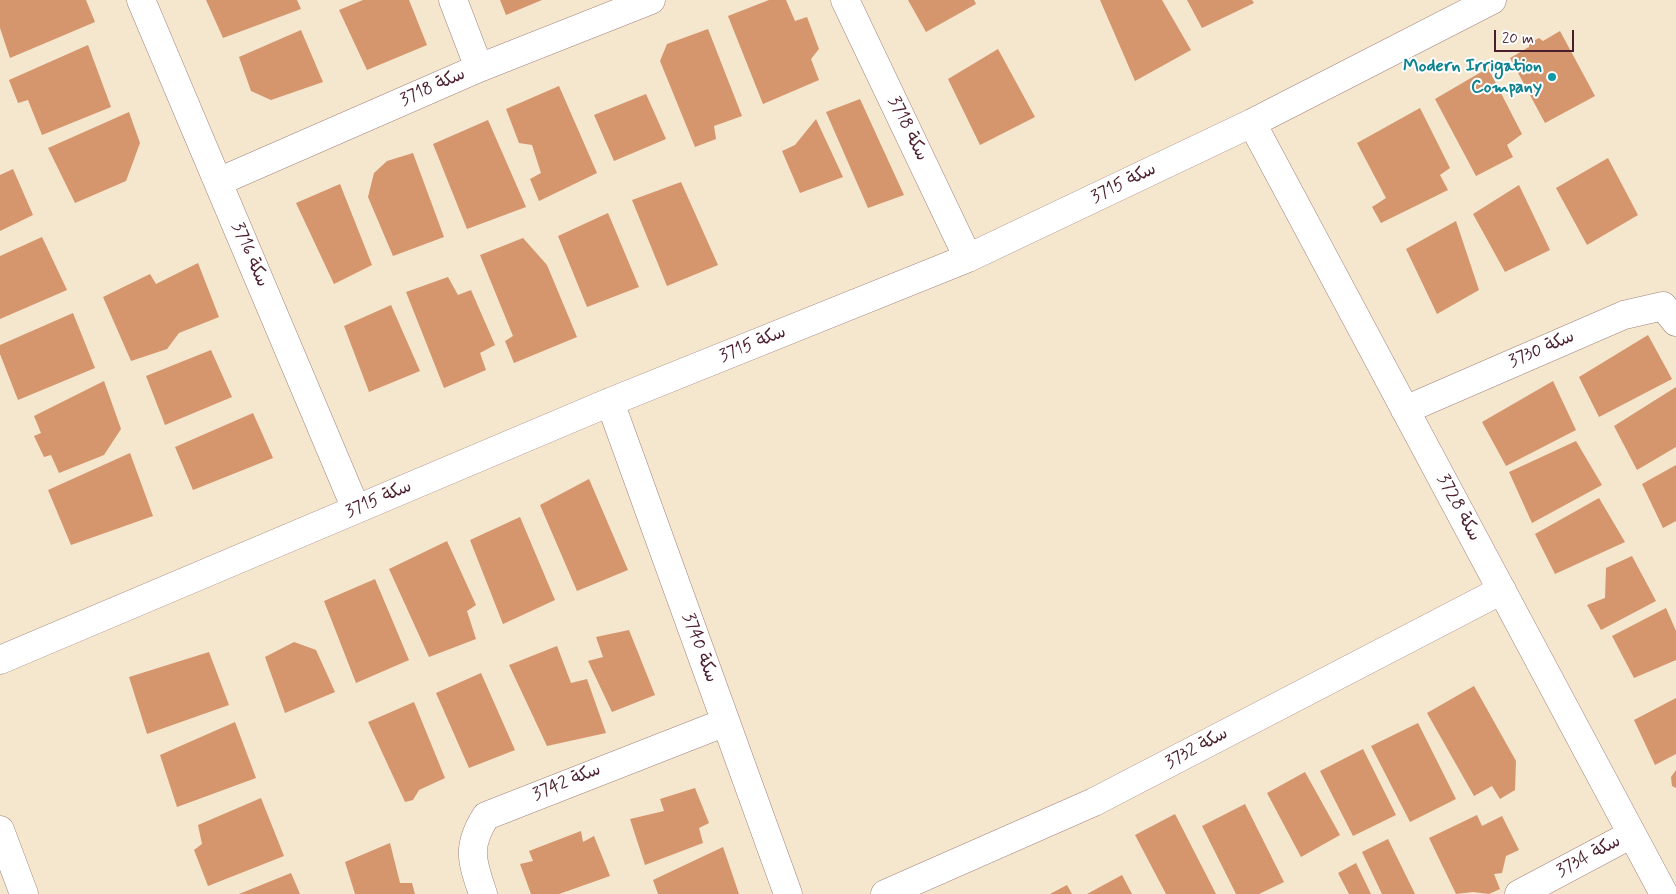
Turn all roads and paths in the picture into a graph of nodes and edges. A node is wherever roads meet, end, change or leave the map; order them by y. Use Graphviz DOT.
graph roads {
  1 [pos="141,0"];
  2 [pos="453,0"];
  3 [pos="651,0"];
  4 [pos="845,0"];
  5 [pos="1492,0"];
  6 [pos="479,68"];
  7 [pos="1252,123"];
  8 [pos="218,182"];
  9 [pos="968,258"];
  10 [pos="1676,322"];
  11 [pos="610,402"];
  12 [pos="1405,410"];
  13 [pos="356,509"];
  14 [pos="1502,590"];
  15 [pos="0,660"];
  16 [pos="726,722"];
  17 [pos="0,830"];
  18 [pos="1632,834"];
  19 [pos="24,894"];
  20 [pos="483,894"];
  21 [pos="788,894"];
  22 [pos="885,894"];
  23 [pos="1519,894"];
  24 [pos="1664,894"];
  1 -- 8 [label="street, سكة 3716"];
  2 -- 6 [label="street"];
  3 -- 6 [label="street, سكة 3718"];
  4 -- 9 [label="street, سكة 3718"];
  5 -- 7 [label="street, سكة 3715"];
  6 -- 8 [label="street, سكة 3718"];
  7 -- 9 [label="street, سكة 3715"];
  7 -- 12 [label="street, سكة 3728"];
  8 -- 13 [label="street, سكة 3716"];
  9 -- 11 [label="street, سكة 3715"];
  10 -- 12 [label="street, سكة 3730"];
  11 -- 13 [label="street, سكة 3715"];
  11 -- 16 [label="street, سكة 3740"];
  12 -- 14 [label="street, سكة 3728"];
  13 -- 15 [label="street, سكة 3715"];
  14 -- 18 [label="street, سكة 3728"];
  14 -- 22 [label="street, سكة 3732"];
  16 -- 20 [label="street, سكة 3742"];
  16 -- 21 [label="street, سكة 3740"];
  17 -- 19 [label="street"];
  18 -- 23 [label="street, سكة 3734"];
  18 -- 24 [label="street, سكة 3728"];
}
